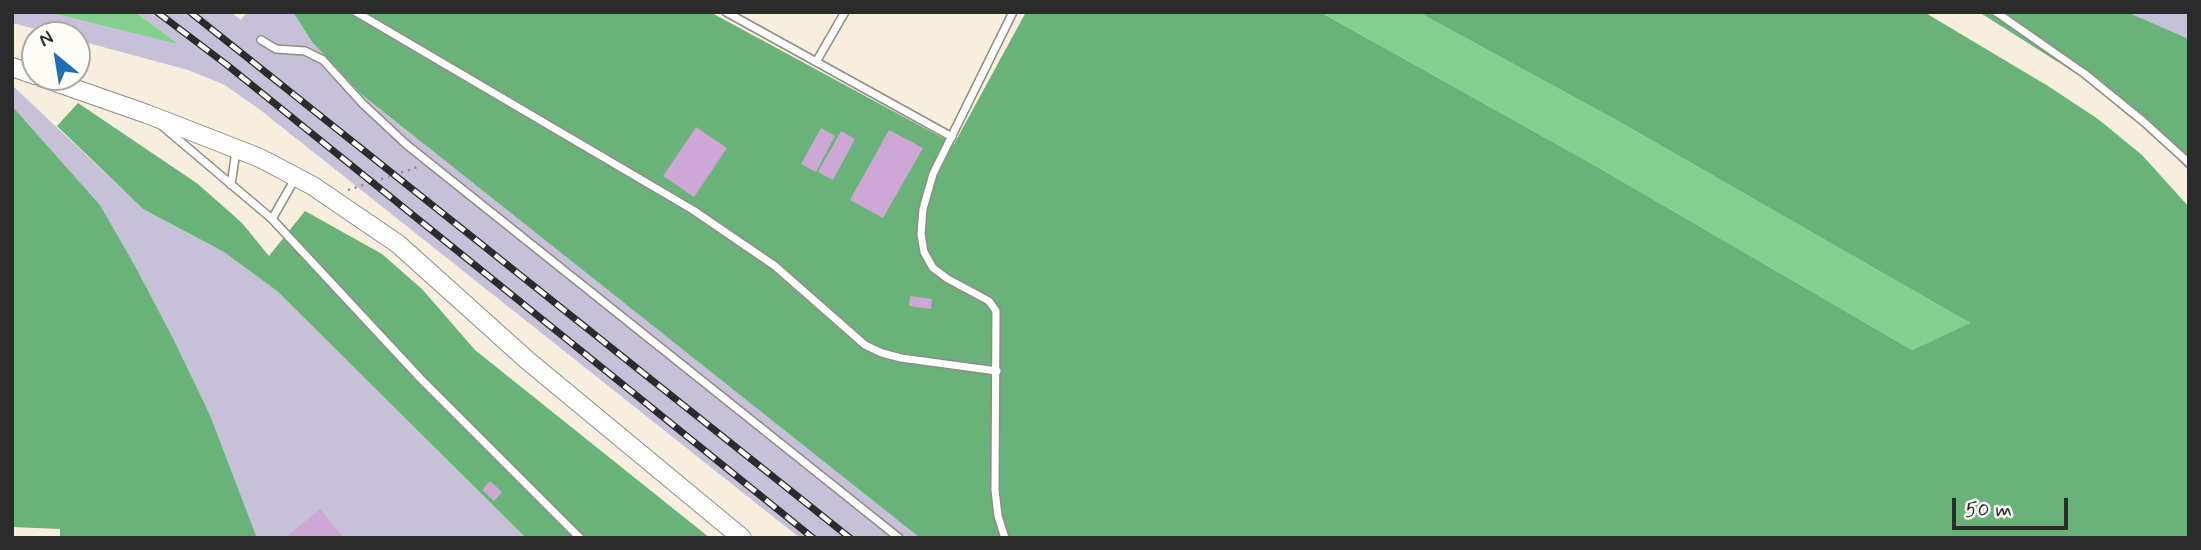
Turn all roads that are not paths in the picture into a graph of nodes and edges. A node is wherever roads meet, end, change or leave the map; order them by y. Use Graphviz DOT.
graph roads {
  1 [pos="356,12"];
  2 [pos="726,12"];
  3 [pos="845,12"];
  4 [pos="1013,12"];
  5 [pos="1996,12"];
  6 [pos="261,40"];
  7 [pos="817,62"];
  8 [pos="81,91"];
  9 [pos="147,114"];
  10 [pos="952,136"];
  11 [pos="236,149"];
  12 [pos="2189,163"];
  13 [pos="296,177"];
  14 [pos="231,185"];
  15 [pos="272,219"];
  16 [pos="997,371"];
  17 [pos="580,538"];
  18 [pos="742,538"];
  19 [pos="899,538"];
  20 [pos="1005,538"];
  1 -- 16 [label="lane"];
  2 -- 7 [label="lane"];
  3 -- 7 [label="lane"];
  4 -- 10 [label="lane"];
  5 -- 12 [label="lane"];
  6 -- 19 [label="lane"];
  7 -- 10 [label="lane"];
  8 -- 9 [label="street"];
  9 -- 11 [label="street"];
  9 -- 14 [label="lane"];
  10 -- 16 [label="lane"];
  11 -- 13 [label="street"];
  11 -- 14 [label="lane"];
  13 -- 15 [label="lane"];
  13 -- 18 [label="street"];
  14 -- 15 [label="lane"];
  15 -- 17 [label="lane"];
  16 -- 20 [label="lane"];
}
